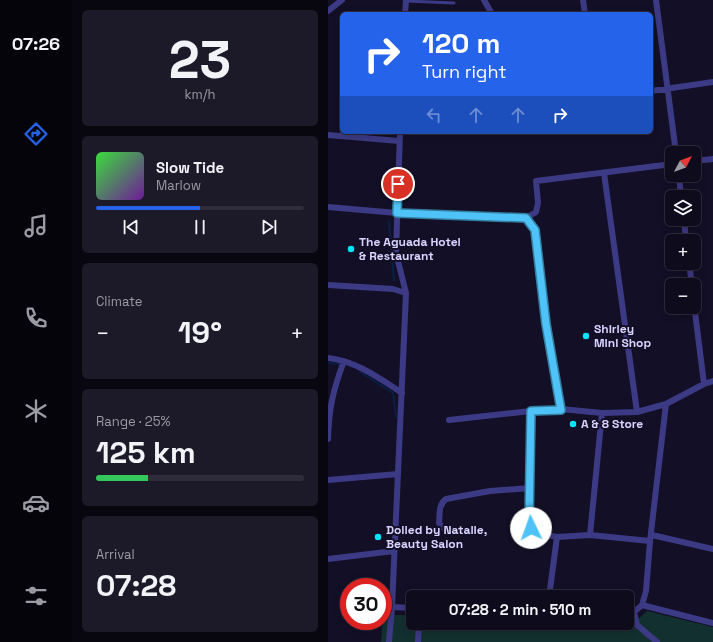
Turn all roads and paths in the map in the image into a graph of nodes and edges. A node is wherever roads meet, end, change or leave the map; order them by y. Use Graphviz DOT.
graph roads {
  1 [pos="342,0"];
  2 [pos="406,0"];
  3 [pos="484,0"];
  4 [pos="583,0"];
  5 [pos="656,0"];
  6 [pos="454,3"];
  7 [pos="328,11"];
  8 [pos="405,12"];
  9 [pos="491,12"];
  10 [pos="585,12"];
  11 [pos="713,82"];
  12 [pos="666,89"];
  13 [pos="653,91"];
  14 [pos="400,134"];
  15 [pos="328,135"];
  16 [pos="341,136"];
  17 [pos="399,141"];
  18 [pos="675,146"];
  19 [pos="713,159"];
  20 [pos="701,160"];
  21 [pos="665,165"];
  22 [pos="604,173"];
  23 [pos="328,208"];
  24 [pos="397,213"];
  25 [pos="526,218"];
  26 [pos="328,284"];
  27 [pos="406,293"];
  28 [pos="695,314"];
  29 [pos="328,358"];
  30 [pos="344,361"];
  31 [pos="713,381"];
  32 [pos="704,384"];
  33 [pos="402,393"];
  34 [pos="666,404"];
  35 [pos="561,410"];
  36 [pos="531,411"];
  37 [pos="637,412"];
  38 [pos="602,413"];
  39 [pos="449,420"];
  40 [pos="328,439"];
  41 [pos="398,474"];
  42 [pos="328,480"];
  43 [pos="530,488"];
  44 [pos="448,529"];
  45 [pos="590,535"];
  46 [pos="557,536"];
  47 [pos="651,538"];
  48 [pos="713,549"];
  49 [pos="394,551"];
  50 [pos="328,560"];
  51 [pos="550,590"];
  52 [pos="642,605"];
  53 [pos="392,607"];
  54 [pos="406,608"];
  55 [pos="634,610"];
  56 [pos="634,619"];
  57 [pos="713,623"];
  58 [pos="390,630"];
  59 [pos="419,630"];
  60 [pos="389,642"];
  61 [pos="418,642"];
  62 [pos="657,642"];
  1 -- 7 [label="street"];
  2 -- 6 [label="lane"];
  2 -- 8 [label="street"];
  3 -- 9 [label="street"];
  4 -- 10 [label="street"];
  5 -- 12 [label="street"];
  11 -- 12 [label="street"];
  12 -- 13 [label="street"];
  12 -- 18 [label="street"];
  14 -- 17 [label="street"];
  15 -- 16 [label="street"];
  16 -- 17 [label="street"];
  17 -- 24 [label="street"];
  19 -- 20 [label="street"];
  21 -- 22 [label="street"];
  22 -- 25 [label="street"];
  22 -- 37 [label="street"];
  23 -- 24 [label="street"];
  24 -- 25 [label="street"];
  24 -- 27 [label="street"];
  25 -- 35 [label="street"];
  26 -- 27 [label="street"];
  27 -- 33 [label="street"];
  28 -- 32 [label="street"];
  29 -- 30 [label="street"];
  30 -- 33 [label="street"];
  30 -- 40 [label="street"];
  31 -- 32 [label="street"];
  32 -- 34 [label="street"];
  33 -- 41 [label="street"];
  34 -- 37 [label="street"];
  34 -- 47 [label="street"];
  35 -- 36 [label="street"];
  35 -- 38 [label="street"];
  36 -- 39 [label="street"];
  36 -- 43 [label="street"];
  37 -- 38 [label="street"];
  38 -- 45 [label="street"];
  41 -- 42 [label="street"];
  41 -- 49 [label="street"];
  43 -- 44 [label="street"];
  43 -- 46 [label="street"];
  45 -- 46 [label="street"];
  45 -- 47 [label="street"];
  46 -- 51 [label="street"];
  47 -- 48 [label="street"];
  47 -- 52 [label="street"];
  49 -- 50 [label="street"];
  49 -- 53 [label="street"];
  52 -- 55 [label="street"];
  52 -- 57 [label="street"];
  53 -- 54 [label="street"];
  56 -- 62 [label="street"];
  58 -- 60 [label="street"];
  59 -- 61 [label="street"];
}
